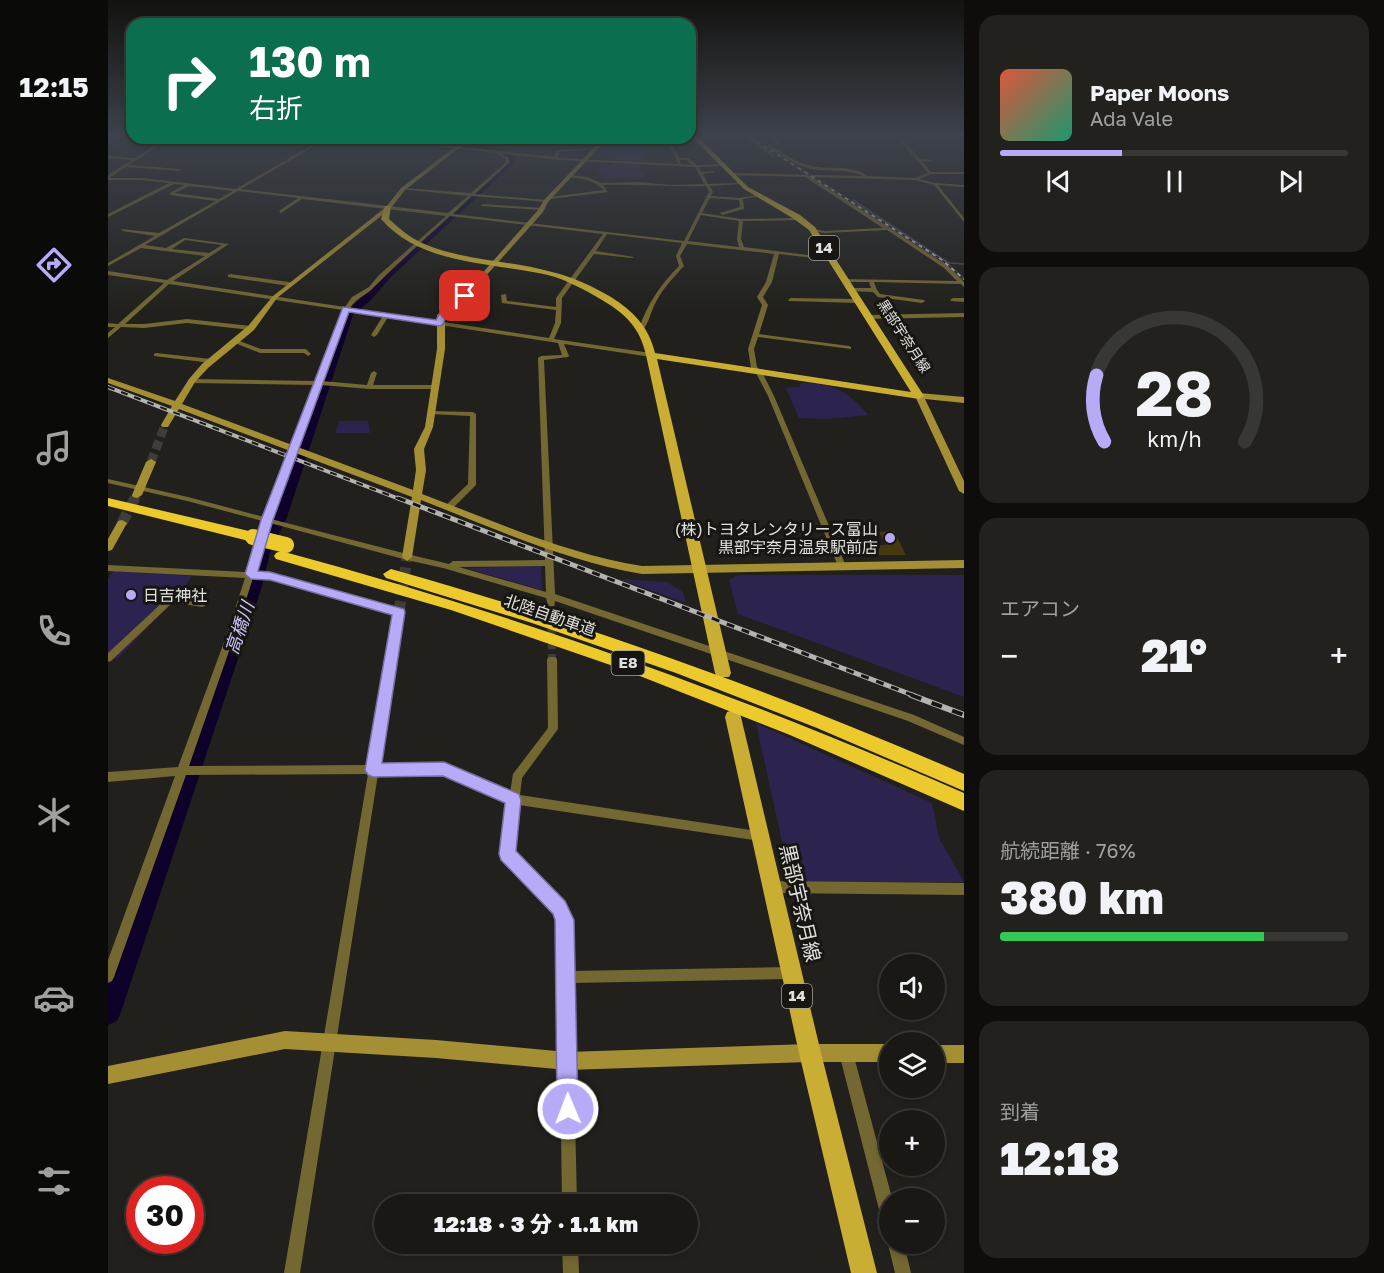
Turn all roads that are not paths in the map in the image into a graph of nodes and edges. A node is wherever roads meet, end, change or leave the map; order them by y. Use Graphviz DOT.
graph roads {
  1 [pos="151,194"];
  2 [pos="170,194"];
  3 [pos="174,194"];
  4 [pos="229,194"];
  5 [pos="272,194"];
  6 [pos="399,194"];
  7 [pos="472,194"];
  8 [pos="477,194"];
  9 [pos="553,194"];
  10 [pos="585,194"];
  11 [pos="834,194"];
  12 [pos="943,194"];
  13 [pos="758,196"];
  14 [pos="709,197"];
  15 [pos="162,198"];
  16 [pos="301,198"];
  17 [pos="741,199"];
  18 [pos="220,200"];
  19 [pos="548,200"];
  20 [pos="483,205"];
  21 [pos="388,208"];
  22 [pos="542,209"];
  23 [pos="281,212"];
  24 [pos="701,214"];
  25 [pos="449,215"];
  26 [pos="108,216"];
  27 [pos="714,216"];
  28 [pos="800,219"];
  29 [pos="741,220"];
  30 [pos="964,221"];
  31 [pos="529,224"];
  32 [pos="889,229"];
  33 [pos="123,230"];
  34 [pos="813,230"];
  35 [pos="606,233"];
  36 [pos="159,235"];
  37 [pos="417,243"];
  38 [pos="687,243"];
  39 [pos="140,246"];
  40 [pos="168,249"];
  41 [pos="742,249"];
  42 [pos="593,252"];
  43 [pos="777,253"];
  44 [pos="210,255"];
  45 [pos="632,257"];
  46 [pos="831,259"];
  47 [pos="495,262"];
  48 [pos="108,265"];
  49 [pos="108,273"];
  50 [pos="230,276"];
  51 [pos="844,280"];
  52 [pos="871,280"];
  53 [pos="572,281"];
  54 [pos="168,282"];
  55 [pos="932,282"];
  56 [pos="289,284"];
  57 [pos="963,284"];
  58 [pos="850,290"];
  59 [pos="874,290"];
  60 [pos="935,290"];
  61 [pos="504,295"];
  62 [pos="274,297"];
  63 [pos="791,300"];
  64 [pos="953,300"];
  65 [pos="964,300"];
  66 [pos="858,301"];
  67 [pos="922,301"];
  68 [pos="346,309"];
  69 [pos="556,309"];
  70 [pos="386,315"];
  71 [pos="964,315"];
  72 [pos="868,317"];
  73 [pos="440,323"];
  74 [pos="108,325"];
  75 [pos="120,325"];
  76 [pos="251,328"];
  77 [pos="642,329"];
  78 [pos="374,335"];
  79 [pos="755,335"];
  80 [pos="108,336"];
  81 [pos="551,340"];
  82 [pos="560,341"];
  83 [pos="237,342"];
  84 [pos="849,348"];
  85 [pos="308,354"];
  86 [pos="156,355"];
  87 [pos="651,355"];
  88 [pos="211,361"];
  89 [pos="759,372"];
  90 [pos="374,373"];
  91 [pos="108,380"];
  92 [pos="192,381"];
  93 [pos="319,382"];
  94 [pos="369,387"];
  95 [pos="435,387"];
  96 [pos="919,396"];
  97 [pos="964,400"];
  98 [pos="177,404"];
  99 [pos="431,413"];
  100 [pos="165,425"];
  101 [pos="295,448"];
  102 [pos="151,462"];
  103 [pos="108,481"];
  104 [pos="140,491"];
  105 [pos="964,491"];
  106 [pos="417,494"];
  107 [pos="108,501"];
  108 [pos="449,507"];
  109 [pos="108,513"];
  110 [pos="267,520"];
  111 [pos="116,528"];
  112 [pos="251,542"];
  113 [pos="549,546"];
  114 [pos="108,548"];
  115 [pos="284,550"];
  116 [pos="407,557"];
  117 [pos="550,563"];
  118 [pos="964,564"];
  119 [pos="444,565"];
  120 [pos="842,566"];
  121 [pos="700,567"];
  122 [pos="108,568"];
  123 [pos="251,574"];
  124 [pos="551,600"];
  125 [pos="203,604"];
  126 [pos="718,651"];
  127 [pos="108,659"];
  128 [pos="552,659"];
  129 [pos="723,672"];
  130 [pos="733,717"];
  131 [pos="964,741"];
  132 [pos="373,770"];
  133 [pos="182,771"];
  134 [pos="108,777"];
  135 [pos="964,783"];
  136 [pos="513,800"];
  137 [pos="964,802"];
  138 [pos="760,836"];
  139 [pos="772,887"];
  140 [pos="964,889"];
  141 [pos="792,973"];
  142 [pos="108,977"];
  143 [pos="566,977"];
  144 [pos="328,1042"];
  145 [pos="810,1053"];
  146 [pos="846,1053"];
  147 [pos="879,1053"];
  148 [pos="945,1053"];
  149 [pos="964,1054"];
  150 [pos="567,1061"];
  151 [pos="108,1075"];
  152 [pos="881,1188"];
  153 [pos="569,1194"];
  154 [pos="570,1254"];
  155 [pos="898,1254"];
  156 [pos="292,1273"];
  157 [pos="571,1273"];
  158 [pos="864,1273"];
  159 [pos="903,1273"];
  1 -- 26 [label="street"];
  2 -- 15 [label="street"];
  3 -- 18 [label="street"];
  4 -- 18 [label="street"];
  5 -- 16 [label="street"];
  6 -- 21 [label="street"];
  7 -- 25 [label="street"];
  8 -- 19 [label="street"];
  9 -- 19 [label="street"];
  10 -- 19 [label="street"];
  11 -- 32 [label="street"];
  12 -- 30 [label="street"];
  13 -- 17 [label="street"];
  13 -- 28 [label="main road, 黒部宇奈月線 / 14"];
  14 -- 17 [label="street"];
  14 -- 24 [label="street"];
  16 -- 21 [label="street"];
  16 -- 23 [label="street"];
  17 -- 27 [label="street"];
  18 -- 36 [label="street"];
  19 -- 22 [label="street"];
  20 -- 22 [label="street"];
  21 -- 25 [label="street"];
  21 -- 37 [label="main road"];
  21 -- 56 [label="street"];
  22 -- 31 [label="street"];
  24 -- 27 [label="street"];
  24 -- 38 [label="street"];
  25 -- 31 [label="street"];
  25 -- 37 [label="street"];
  27 -- 29 [label="street"];
  28 -- 29 [label="street"];
  28 -- 34 [label="main road, 黒部宇奈月線 / 14"];
  29 -- 41 [label="street"];
  31 -- 35 [label="street"];
  31 -- 47 [label="street"];
  32 -- 34 [label="street"];
  32 -- 57 [label="street"];
  33 -- 36 [label="street"];
  34 -- 46 [label="main road, 黒部宇奈月線 / 14"];
  35 -- 38 [label="street"];
  35 -- 42 [label="street"];
  36 -- 39 [label="street"];
  37 -- 47 [label="main road"];
  37 -- 68 [label="street"];
  38 -- 41 [label="street"];
  38 -- 77 [label="street"];
  39 -- 40 [label="street"];
  39 -- 48 [label="street"];
  40 -- 44 [label="street"];
  40 -- 44 [label="street"];
  41 -- 43 [label="street"];
  42 -- 45 [label="street"];
  42 -- 53 [label="street"];
  43 -- 46 [label="street"];
  43 -- 79 [label="street"];
  44 -- 54 [label="street"];
  46 -- 51 [label="main road, 黒部宇奈月線 / 14"];
  47 -- 53 [label="main road"];
  47 -- 73 [label="street"];
  49 -- 54 [label="street"];
  50 -- 56 [label="street"];
  51 -- 52 [label="street"];
  51 -- 58 [label="main road, 黒部宇奈月線 / 14"];
  52 -- 55 [label="street"];
  52 -- 59 [label="street"];
  53 -- 69 [label="street"];
  53 -- 77 [label="main road"];
  54 -- 62 [label="street"];
  54 -- 75 [label="street"];
  55 -- 57 [label="street"];
  55 -- 60 [label="street"];
  56 -- 62 [label="street"];
  58 -- 59 [label="street"];
  58 -- 66 [label="main road, 黒部宇奈月線 / 14"];
  59 -- 67 [label="street"];
  61 -- 69 [label="street"];
  62 -- 68 [label="street"];
  62 -- 76 [label="street"];
  63 -- 66 [label="street"];
  64 -- 65 [label="street"];
  66 -- 72 [label="main road, 黒部宇奈月線 / 14"];
  68 -- 70 [label="street"];
  68 -- 93 [label="street"];
  69 -- 81 [label="street"];
  70 -- 73 [label="street"];
  70 -- 78 [label="street"];
  71 -- 72 [label="street"];
  72 -- 96 [label="main road, 黒部宇奈月線 / 14"];
  73 -- 81 [label="street"];
  73 -- 95 [label="street"];
  74 -- 75 [label="street"];
  75 -- 76 [label="street"];
  75 -- 80 [label="street"];
  76 -- 83 [label="street"];
  77 -- 87 [label="main road"];
  79 -- 84 [label="street"];
  79 -- 89 [label="street"];
  81 -- 82 [label="street"];
  82 -- 87 [label="street"];
  82 -- 113 [label="street"];
  83 -- 85 [label="street"];
  83 -- 88 [label="street"];
  86 -- 88 [label="street"];
  87 -- 89 [label="main road, 黒部宇奈月線"];
  87 -- 121 [label="main road"];
  88 -- 92 [label="street"];
  89 -- 96 [label="main road, 黒部宇奈月線"];
  89 -- 120 [label="street"];
  90 -- 94 [label="street"];
  91 -- 98 [label="street"];
  92 -- 93 [label="street"];
  92 -- 98 [label="street"];
  93 -- 94 [label="street"];
  93 -- 101 [label="street"];
  94 -- 95 [label="street"];
  95 -- 99 [label="street"];
  96 -- 97 [label="street"];
  96 -- 105 [label="street"];
  98 -- 100 [label="street"];
  98 -- 101 [label="street"];
  99 -- 106 [label="street"];
  99 -- 108 [label="street"];
  101 -- 106 [label="street"];
  101 -- 110 [label="street"];
  102 -- 104 [label="street"];
  103 -- 104 [label="street"];
  104 -- 110 [label="street"];
  106 -- 108 [label="street"];
  106 -- 116 [label="street"];
  107 -- 112 [label="highway, 北陸自動車道 / E8"];
  108 -- 113 [label="street"];
  109 -- 112 [label="highway, 北陸自動車道 / E8"];
  110 -- 116 [label="street"];
  110 -- 123 [label="street"];
  111 -- 114 [label="street"];
  112 -- 115 [label="highway, 北陸自動車道 / E8"];
  113 -- 117 [label="street"];
  113 -- 121 [label="street"];
  115 -- 135 [label="highway, 北陸自動車道 / E8"];
  115 -- 137 [label="highway, 北陸自動車道 / E8"];
  116 -- 119 [label="street"];
  117 -- 119 [label="street"];
  117 -- 124 [label="street"];
  118 -- 120 [label="street"];
  119 -- 124 [label="street"];
  120 -- 121 [label="street"];
  121 -- 126 [label="main road"];
  122 -- 123 [label="street"];
  123 -- 132 [label="street"];
  123 -- 133 [label="street"];
  124 -- 126 [label="street"];
  125 -- 127 [label="street"];
  126 -- 129 [label="main road"];
  126 -- 131 [label="street"];
  128 -- 136 [label="street"];
  130 -- 138 [label="main road, 黒部宇奈月線 / 14"];
  132 -- 133 [label="street"];
  132 -- 136 [label="street"];
  132 -- 144 [label="street"];
  133 -- 134 [label="street"];
  133 -- 142 [label="street"];
  136 -- 138 [label="street"];
  136 -- 143 [label="street"];
  138 -- 139 [label="main road, 黒部宇奈月線 / 14"];
  139 -- 140 [label="street"];
  139 -- 141 [label="main road, 黒部宇奈月線 / 14"];
  141 -- 143 [label="street"];
  141 -- 145 [label="main road, 黒部宇奈月線 / 14"];
  143 -- 150 [label="street"];
  144 -- 150 [label="street"];
  144 -- 151 [label="street"];
  144 -- 156 [label="street"];
  145 -- 146 [label="street"];
  145 -- 150 [label="street"];
  145 -- 158 [label="main road, 黒部宇奈月線 / 14"];
  146 -- 147 [label="street"];
  146 -- 152 [label="street"];
  148 -- 149 [label="street"];
  150 -- 153 [label="street"];
  154 -- 157 [label="street"];
  155 -- 159 [label="street"];
}
